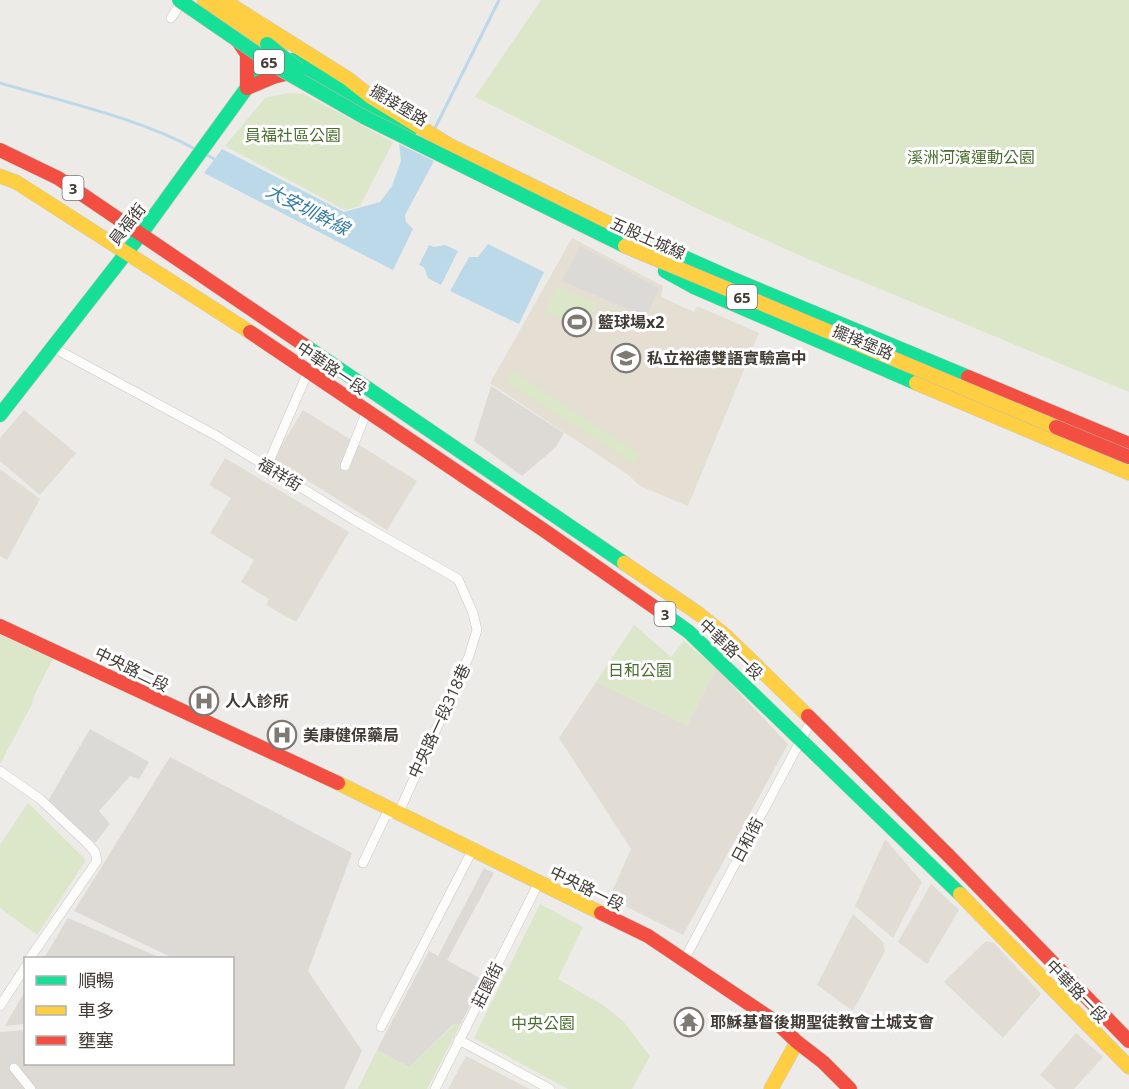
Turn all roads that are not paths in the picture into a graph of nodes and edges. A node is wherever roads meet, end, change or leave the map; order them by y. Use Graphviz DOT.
graph roads {
  1 [pos="181,0"];
  2 [pos="197,0"];
  3 [pos="204,0"];
  4 [pos="223,0"];
  5 [pos="171,18"];
  6 [pos="227,21"];
  7 [pos="271,47"];
  8 [pos="310,71"];
  9 [pos="247,88"];
  10 [pos="371,97"];
  11 [pos="364,117"];
  12 [pos="0,150"];
  13 [pos="0,176"];
  14 [pos="593,225"];
  15 [pos="141,234"];
  16 [pos="127,252"];
  17 [pos="52,347"];
  18 [pos="912,362"];
  19 [pos="308,372"];
  20 [pos="905,378"];
  21 [pos="367,411"];
  22 [pos="0,415"];
  23 [pos="1129,444"];
  24 [pos="1129,451"];
  25 [pos="1129,457"];
  26 [pos="267,466"];
  27 [pos="345,466"];
  28 [pos="1129,473"];
  29 [pos="0,626"];
  30 [pos="477,630"];
  31 [pos="811,722"];
  32 [pos="801,738"];
  33 [pos="283,758"];
  34 [pos="0,771"];
  35 [pos="399,812"];
  36 [pos="473,849"];
  37 [pos="363,863"];
  38 [pos="539,882"];
  39 [pos="31,957"];
  40 [pos="684,960"];
  41 [pos="24,969"];
  42 [pos="0,1006"];
  43 [pos="381,1027"];
  44 [pos="459,1040"];
  45 [pos="1129,1041"];
  46 [pos="797,1042"];
  47 [pos="1129,1067"];
  48 [pos="14,1068"];
  49 [pos="31,1089"];
  50 [pos="435,1089"];
  51 [pos="550,1089"];
  52 [pos="771,1089"];
  53 [pos="850,1089"];
  1 -- 5 [label="street"];
  1 -- 11 [label="main road, 五股土城線 / 65, bridge"];
  2 -- 6 [label="main road, 擺接堡路"];
  3 -- 7 [label="main road"];
  4 -- 10 [label="main road, 五股土城線 / 65"];
  6 -- 7 [label="main road, 擺接堡路"];
  6 -- 9 [label="main road"];
  7 -- 8 [label="main road, 擺接堡路"];
  7 -- 9 [label="main road, 員福街"];
  7 -- 10 [label="main road, bridge"];
  7 -- 11 [label="main road, bridge"];
  8 -- 9 [label="main road"];
  8 -- 14 [label="main road, 擺接堡路"];
  9 -- 15 [label="main road, 員福街"];
  10 -- 23 [label="main road, 五股土城線 / 65"];
  11 -- 25 [label="main road, 五股土城線 / 65, bridge"];
  12 -- 15 [label="main road, 3"];
  13 -- 16 [label="main road, 3"];
  14 -- 18 [label="main road, 擺接堡路"];
  14 -- 20 [label="main road, 擺接堡路"];
  15 -- 16 [label="main road, 員福街"];
  15 -- 31 [label="main road, 中華路一段 / 3"];
  16 -- 17 [label="main road, 員福街"];
  16 -- 19 [label="main road, 中華路一段 / 3"];
  17 -- 22 [label="main road, 員福街"];
  17 -- 26 [label="street, 福祥街"];
  18 -- 20 [label="main road"];
  18 -- 24 [label="main road, 擺接堡路"];
  19 -- 21 [label="main road, 中華路一段 / 3"];
  19 -- 26 [label="street"];
  20 -- 28 [label="main road, 擺接堡路"];
  21 -- 27 [label="street"];
  21 -- 32 [label="main road, 中華路一段 / 3"];
  26 -- 30 [label="street, 福祥街"];
  29 -- 33 [label="main road, 中央路二段"];
  30 -- 35 [label="street, 中央路一段318巷"];
  31 -- 32 [label="street, 日和街"];
  31 -- 45 [label="main road, 中華路一段 / 3"];
  32 -- 40 [label="street, 日和街"];
  32 -- 47 [label="main road, 中華路一段 / 3"];
  33 -- 35 [label="main road, 中央路一段"];
  34 -- 39 [label="street"];
  35 -- 36 [label="main road, 中央路一段"];
  35 -- 37 [label="street"];
  36 -- 38 [label="main road, 中央路一段"];
  36 -- 43 [label="street"];
  38 -- 40 [label="main road, 中央路一段"];
  38 -- 44 [label="street, 莊園街"];
  40 -- 46 [label="main road, 中央路一段"];
  41 -- 42 [label="street"];
  44 -- 50 [label="street, 莊園街"];
  44 -- 51 [label="street"];
  46 -- 52 [label="main road"];
  46 -- 53 [label="main road, 中央路一段"];
  48 -- 49 [label="street"];
}
